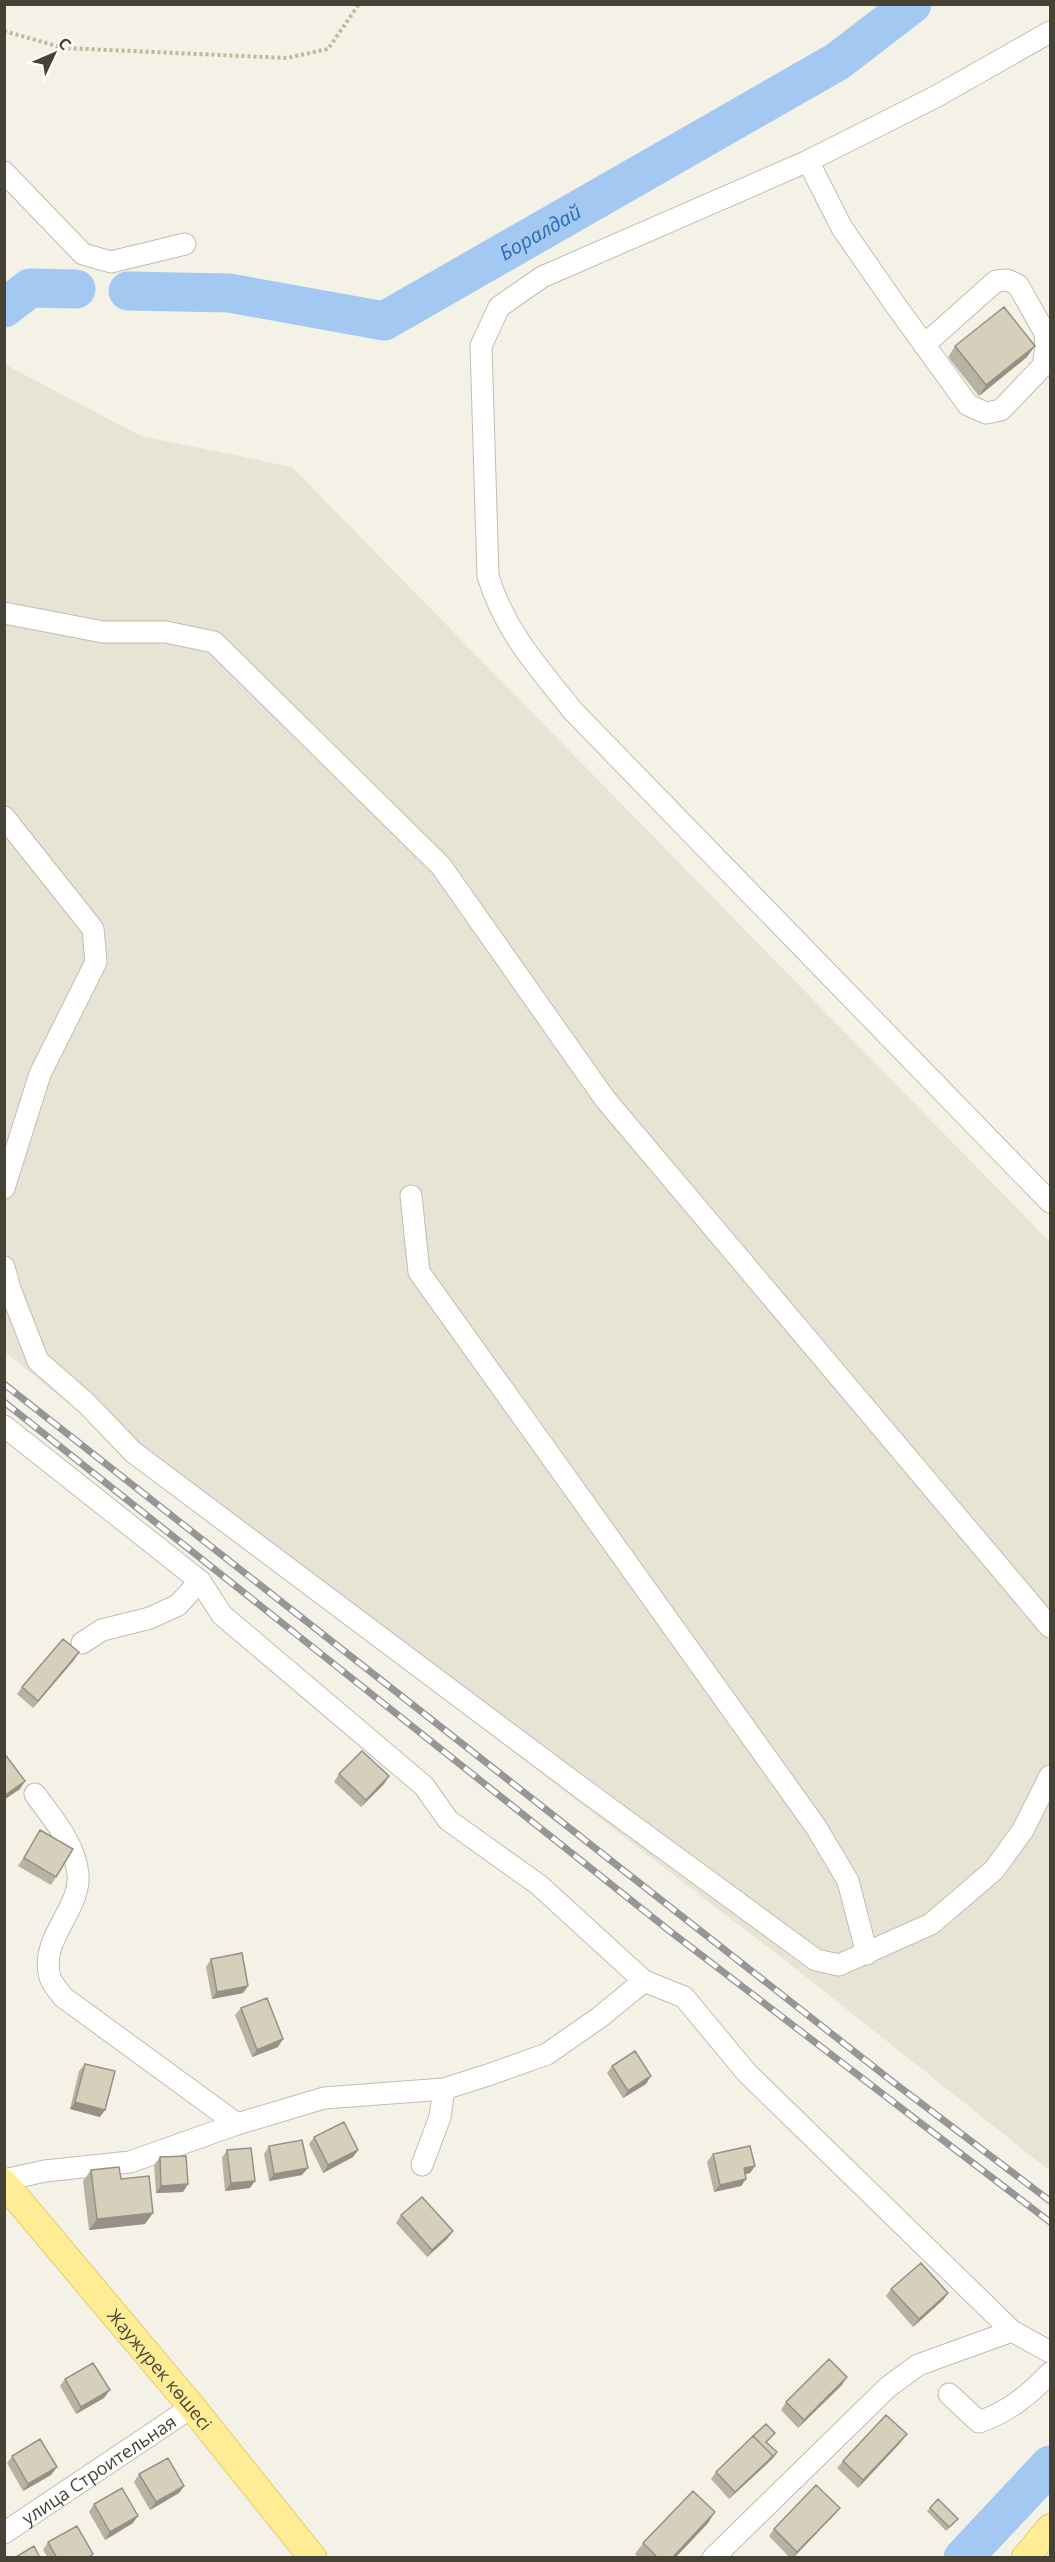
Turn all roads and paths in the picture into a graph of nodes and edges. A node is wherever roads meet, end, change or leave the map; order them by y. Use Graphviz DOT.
graph roads {
  1 [pos="359,4"];
  2 [pos="4,31"];
  3 [pos="1050,32"];
  4 [pos="808,161"];
  5 [pos="4,172"];
  6 [pos="185,244"];
  7 [pos="924,345"];
  8 [pos="6,615"];
  9 [pos="4,817"];
  10 [pos="4,1188"];
  11 [pos="411,1196"];
  12 [pos="1050,1202"];
  13 [pos="4,1267"];
  14 [pos="4,1426"];
  15 [pos="200,1581"];
  16 [pos="1050,1627"];
  17 [pos="82,1643"];
  18 [pos="1050,1776"];
  19 [pos="35,1794"];
  20 [pos="867,1954"];
  21 [pos="644,1981"];
  22 [pos="444,2089"];
  23 [pos="237,2124"];
  24 [pos="422,2165"];
  25 [pos="4,2182"];
  26 [pos="1012,2331"];
  27 [pos="1050,2352"];
  28 [pos="1050,2373"];
  29 [pos="949,2394"];
  30 [pos="192,2407"];
  31 [pos="6,2527"];
  32 [pos="1050,2528"];
  33 [pos="313,2558"];
  34 [pos="712,2558"];
  35 [pos="1025,2558"];
  1 -- 2 [label="path"];
  3 -- 4 [label="street"];
  4 -- 7 [label="street"];
  4 -- 12 [label="street"];
  5 -- 6 [label="street"];
  7 -- 7 [label="street"];
  8 -- 16 [label="street"];
  9 -- 10 [label="street"];
  11 -- 20 [label="street"];
  13 -- 20 [label="street"];
  14 -- 15 [label="street"];
  15 -- 17 [label="street"];
  15 -- 21 [label="street"];
  18 -- 20 [label="street"];
  19 -- 23 [label="street"];
  21 -- 22 [label="street"];
  21 -- 26 [label="street"];
  22 -- 23 [label="street"];
  22 -- 24 [label="street"];
  23 -- 25 [label="street"];
  25 -- 30 [label="main road, Жаужүрек көшесі"];
  26 -- 27 [label="street"];
  26 -- 34 [label="street"];
  28 -- 29 [label="street"];
  30 -- 31 [label="street, улица Строительная"];
  30 -- 33 [label="main road, Жаужүрек көшесі"];
  32 -- 35 [label="main road"];
}
